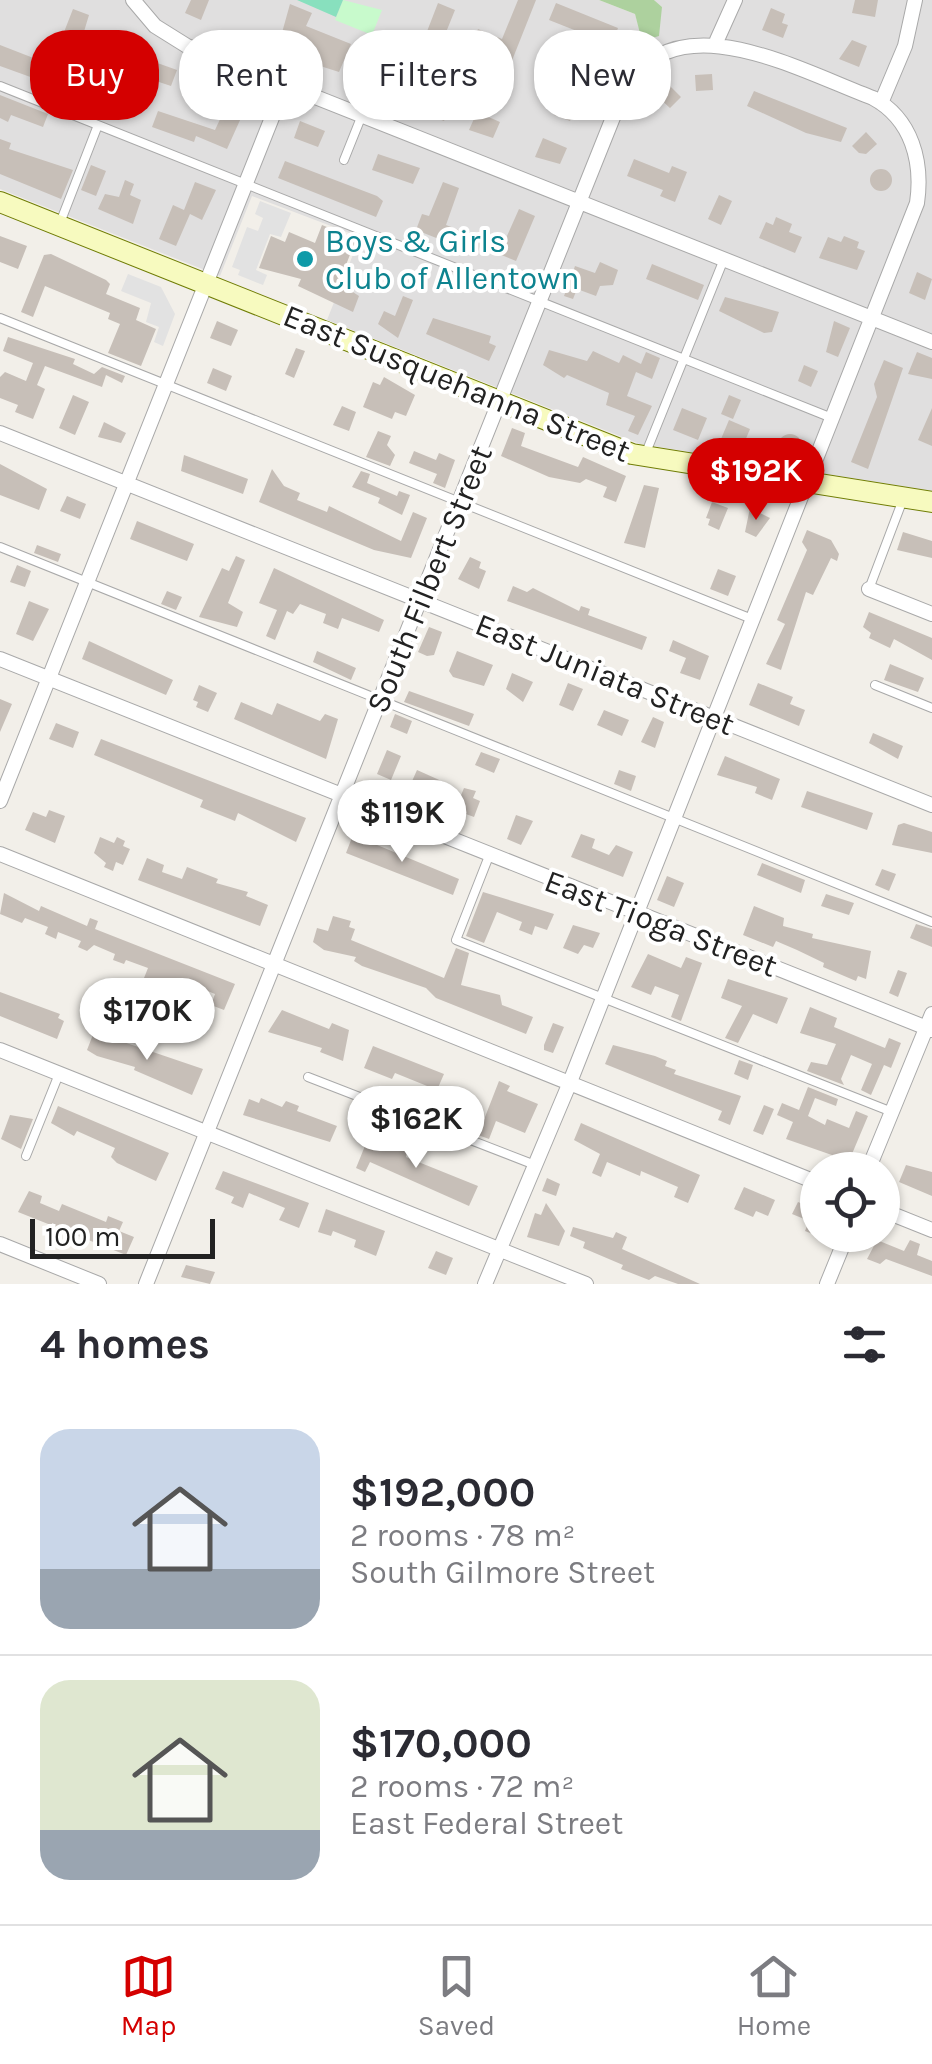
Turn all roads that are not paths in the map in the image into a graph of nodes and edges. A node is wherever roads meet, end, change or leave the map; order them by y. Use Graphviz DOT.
graph roads {
  1 [pos="133,0"];
  2 [pos="735,0"];
  3 [pos="915,0"];
  4 [pos="717,40"];
  5 [pos="179,41"];
  6 [pos="0,86"];
  7 [pos="881,103"];
  8 [pos="271,120"];
  9 [pos="360,120"];
  10 [pos="372,120"];
  11 [pos="98,125"];
  12 [pos="344,160"];
  13 [pos="246,184"];
  14 [pos="578,201"];
  15 [pos="0,202"];
  16 [pos="59,225"];
  17 [pos="724,259"];
  18 [pos="206,284"];
  19 [pos="539,301"];
  20 [pos="0,318"];
  21 [pos="872,318"];
  22 [pos="932,342"];
  23 [pos="684,359"];
  24 [pos="165,384"];
  25 [pos="500,401"];
  26 [pos="832,418"];
  27 [pos="0,433"];
  28 [pos="644,458"];
  29 [pos="125,483"];
  30 [pos="807,483"];
  31 [pos="904,498"];
  32 [pos="459,502"];
  33 [pos="932,502"];
  34 [pos="0,547"];
  35 [pos="86,582"];
  36 [pos="869,588"];
  37 [pos="420,600"];
  38 [pos="932,614"];
  39 [pos="752,619"];
  40 [pos="0,659"];
  41 [pos="48,678"];
  42 [pos="876,685"];
  43 [pos="380,700"];
  44 [pos="932,708"];
  45 [pos="712,717"];
  46 [pos="7,761"];
  47 [pos="342,796"];
  48 [pos="0,801"];
  49 [pos="932,805"];
  50 [pos="674,817"];
  51 [pos="0,854"];
  52 [pos="489,856"];
  53 [pos="636,914"];
  54 [pos="932,922"];
  55 [pos="274,964"];
  56 [pos="602,998"];
  57 [pos="930,1024"];
  58 [pos="0,1050"];
  59 [pos="59,1074"];
  60 [pos="308,1076"];
  61 [pos="568,1081"];
  62 [pos="892,1112"];
  63 [pos="206,1132"];
  64 [pos="875,1152"];
  65 [pos="26,1156"];
  66 [pos="535,1166"];
  67 [pos="800,1176"];
  68 [pos="900,1217"];
  69 [pos="932,1230"];
  70 [pos="0,1244"];
  71 [pos="500,1249"];
  72 [pos="839,1252"];
  73 [pos="99,1284"];
  74 [pos="146,1284"];
  75 [pos="485,1284"];
  76 [pos="586,1284"];
  77 [pos="827,1284"];
  1 -- 5 [label="street"];
  2 -- 4 [label="street"];
  3 -- 7 [label="street"];
  4 -- 7 [label="street"];
  4 -- 14 [label="street, South Filbert Street"];
  6 -- 11 [label="lane"];
  7 -- 21 [label="street"];
  8 -- 13 [label="street"];
  9 -- 12 [label="lane"];
  10 -- 14 [label="street"];
  11 -- 13 [label="lane"];
  11 -- 16 [label="lane"];
  13 -- 18 [label="street"];
  13 -- 19 [label="lane"];
  14 -- 17 [label="street"];
  14 -- 19 [label="street, South Filbert Street"];
  15 -- 16 [label="main road, East Susquehanna Street"];
  16 -- 18 [label="main road, East Susquehanna Street"];
  17 -- 21 [label="street"];
  17 -- 23 [label="lane"];
  18 -- 24 [label="street"];
  18 -- 25 [label="main road, East Susquehanna Street"];
  19 -- 23 [label="lane"];
  19 -- 25 [label="street, South Filbert Street"];
  20 -- 24 [label="lane"];
  21 -- 22 [label="street"];
  21 -- 26 [label="street"];
  23 -- 26 [label="lane"];
  23 -- 28 [label="lane"];
  24 -- 29 [label="street"];
  24 -- 32 [label="lane"];
  25 -- 28 [label="main road, East Susquehanna Street"];
  25 -- 32 [label="street, South Filbert Street"];
  26 -- 30 [label="street"];
  27 -- 29 [label="street, East Juniata Street"];
  28 -- 30 [label="main road, East Susquehanna Street"];
  29 -- 35 [label="street"];
  29 -- 37 [label="street, East Juniata Street"];
  30 -- 31 [label="main road, East Susquehanna Street"];
  30 -- 39 [label="street"];
  31 -- 33 [label="main road, East Susquehanna Street"];
  31 -- 36 [label="lane"];
  32 -- 37 [label="street, South Filbert Street"];
  32 -- 39 [label="lane"];
  34 -- 35 [label="lane"];
  35 -- 41 [label="street"];
  35 -- 43 [label="lane"];
  36 -- 38 [label="street"];
  37 -- 43 [label="street, South Filbert Street"];
  37 -- 45 [label="street, East Juniata Street"];
  39 -- 45 [label="street"];
  40 -- 41 [label="street, East Tioga Street"];
  41 -- 46 [label="street"];
  41 -- 47 [label="street, East Tioga Street"];
  42 -- 44 [label="lane"];
  43 -- 47 [label="street, South Filbert Street"];
  43 -- 50 [label="lane"];
  45 -- 49 [label="street, East Juniata Street"];
  45 -- 50 [label="street"];
  46 -- 48 [label="street"];
  47 -- 52 [label="street, East Tioga Street"];
  47 -- 55 [label="street, South Filbert Street"];
  50 -- 53 [label="street"];
  50 -- 54 [label="lane"];
  51 -- 55 [label="street"];
  52 -- 53 [label="street, East Tioga Street"];
  52 -- 56 [label="lane"];
  53 -- 56 [label="street"];
  53 -- 57 [label="street, East Tioga Street"];
  55 -- 61 [label="street"];
  55 -- 63 [label="street, South Filbert Street"];
  56 -- 61 [label="street"];
  56 -- 62 [label="lane"];
  57 -- 62 [label="street"];
  58 -- 59 [label="street"];
  59 -- 63 [label="street"];
  59 -- 65 [label="lane"];
  60 -- 66 [label="lane"];
  61 -- 66 [label="street"];
  61 -- 67 [label="street"];
  62 -- 64 [label="street"];
  63 -- 71 [label="street"];
  63 -- 74 [label="street, South Filbert Street"];
  66 -- 71 [label="street"];
  68 -- 69 [label="street"];
  70 -- 73 [label="street"];
  71 -- 75 [label="street"];
  71 -- 76 [label="street"];
  72 -- 77 [label="street"];
}
